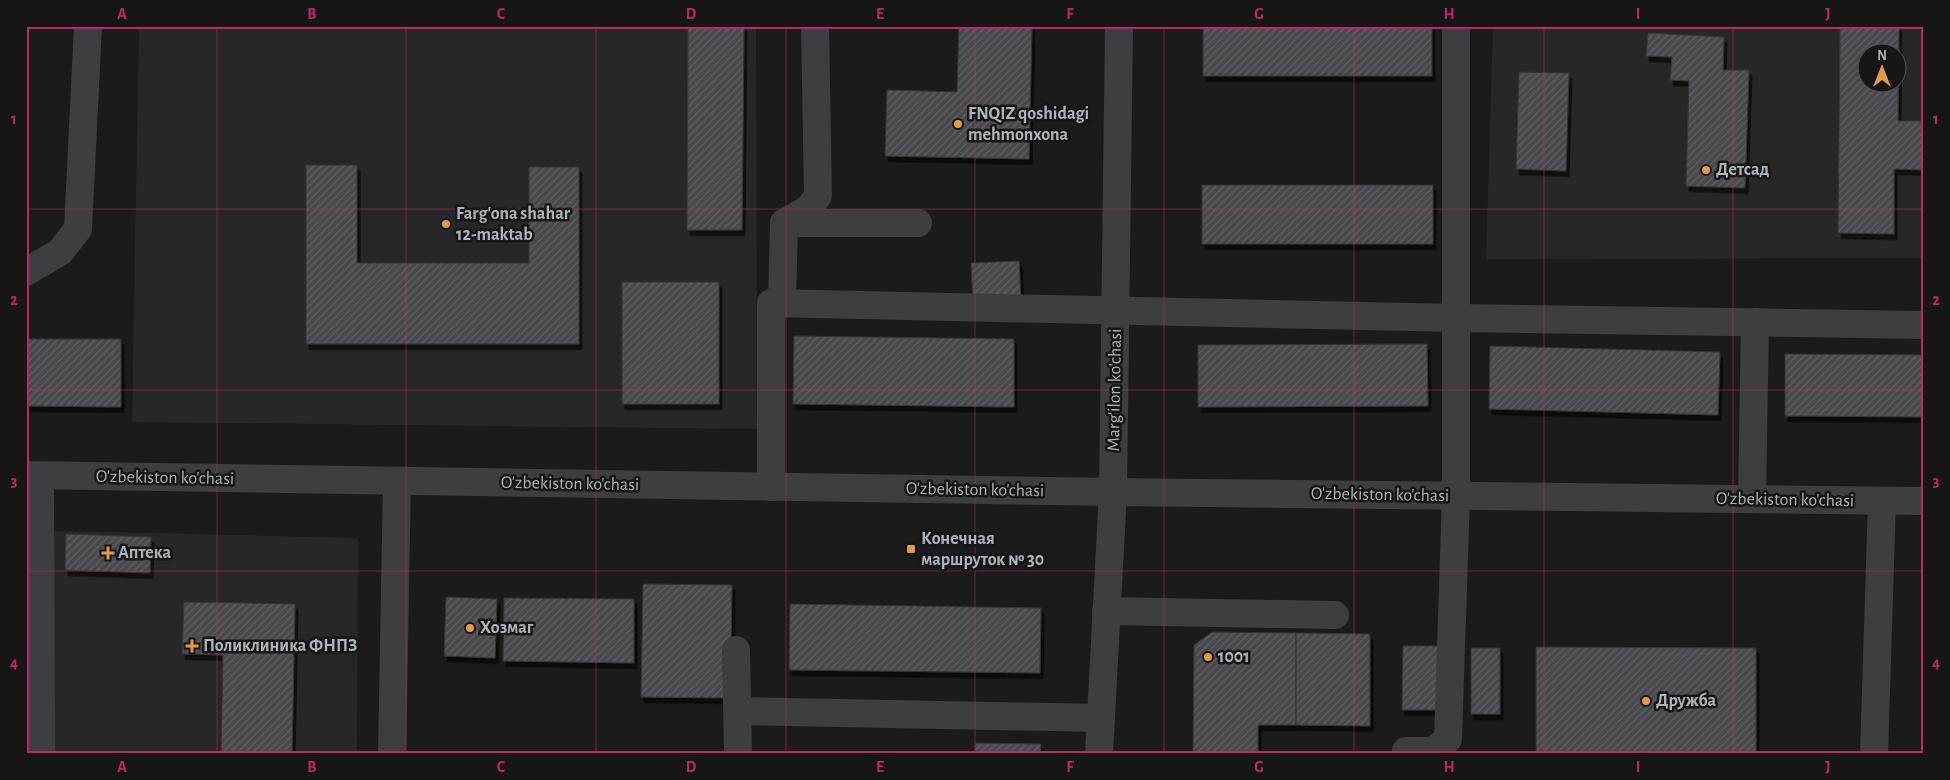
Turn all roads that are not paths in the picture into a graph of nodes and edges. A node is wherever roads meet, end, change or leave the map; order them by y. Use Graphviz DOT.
graph roads {
  1 [pos="88,26"];
  2 [pos="816,26"];
  3 [pos="1118,26"];
  4 [pos="1456,26"];
  5 [pos="784,223"];
  6 [pos="918,223"];
  7 [pos="26,272"];
  8 [pos="782,302"];
  9 [pos="1116,310"];
  10 [pos="1457,318"];
  11 [pos="1756,322"];
  12 [pos="1924,325"];
  13 [pos="33,476"];
  14 [pos="397,481"];
  15 [pos="771,487"];
  16 [pos="1113,492"];
  17 [pos="1456,496"];
  18 [pos="1752,499"];
  19 [pos="1882,501"];
  20 [pos="1924,501"];
  21 [pos="1106,611"];
  22 [pos="1335,614"];
  23 [pos="34,634"];
  24 [pos="736,650"];
  25 [pos="738,711"];
  26 [pos="1101,718"];
  27 [pos="1406,750"];
  28 [pos="42,754"];
  29 [pos="392,754"];
  30 [pos="738,754"];
  31 [pos="1099,754"];
  32 [pos="1874,754"];
  1 -- 7 [label="street"];
  2 -- 5 [label="street"];
  3 -- 9 [label="street, Marg'ilon ko'chasi"];
  4 -- 10 [label="street"];
  5 -- 6 [label="street"];
  5 -- 8 [label="street"];
  8 -- 9 [label="street"];
  8 -- 15 [label="street"];
  9 -- 10 [label="street"];
  9 -- 16 [label="street, Marg'ilon ko'chasi"];
  10 -- 11 [label="street"];
  10 -- 17 [label="street"];
  11 -- 12 [label="street"];
  11 -- 18 [label="street"];
  13 -- 14 [label="street, O'zbekiston ko'chasi"];
  13 -- 23 [label="street"];
  14 -- 15 [label="street, O'zbekiston ko'chasi"];
  14 -- 29 [label="street"];
  15 -- 16 [label="street, O'zbekiston ko'chasi"];
  16 -- 17 [label="street, O'zbekiston ko'chasi"];
  16 -- 21 [label="street, Marg'ilon ko'chasi"];
  17 -- 18 [label="street, O'zbekiston ko'chasi"];
  17 -- 27 [label="street"];
  18 -- 19 [label="street, O'zbekiston ko'chasi"];
  19 -- 20 [label="street, O'zbekiston ko'chasi"];
  19 -- 32 [label="street"];
  21 -- 22 [label="street"];
  21 -- 26 [label="street, Marg'ilon ko'chasi"];
  23 -- 28 [label="street"];
  24 -- 25 [label="street"];
  25 -- 26 [label="street"];
  25 -- 30 [label="street"];
  26 -- 31 [label="street, Marg'ilon ko'chasi"];
}
